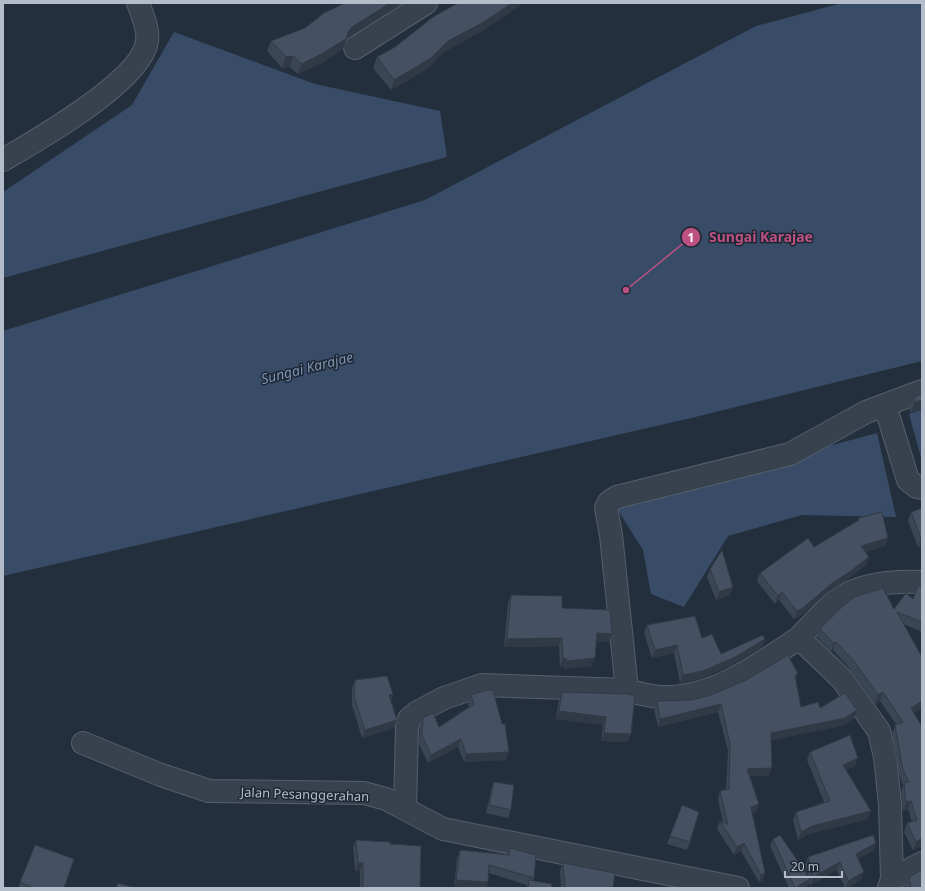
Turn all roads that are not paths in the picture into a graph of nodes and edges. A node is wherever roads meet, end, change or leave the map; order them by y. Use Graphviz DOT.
graph roads {
  1 [pos="138,3"];
  2 [pos="426,3"];
  3 [pos="355,48"];
  4 [pos="3,160"];
  5 [pos="922,391"];
  6 [pos="885,405"];
  7 [pos="922,488"];
  8 [pos="922,582"];
  9 [pos="799,638"];
  10 [pos="627,690"];
  11 [pos="83,743"];
  12 [pos="405,808"];
  13 [pos="922,863"];
  14 [pos="891,884"];
  15 [pos="738,888"];
  1 -- 4 [label="street"];
  2 -- 3 [label="street"];
  5 -- 6 [label="street"];
  6 -- 7 [label="street"];
  6 -- 10 [label="street"];
  8 -- 9 [label="street"];
  9 -- 10 [label="street"];
  9 -- 14 [label="street"];
  10 -- 12 [label="street"];
  11 -- 12 [label="street, Jalan Pesanggerahan"];
  12 -- 15 [label="street, Jalan Pesanggerahan"];
  13 -- 14 [label="street"];
}
